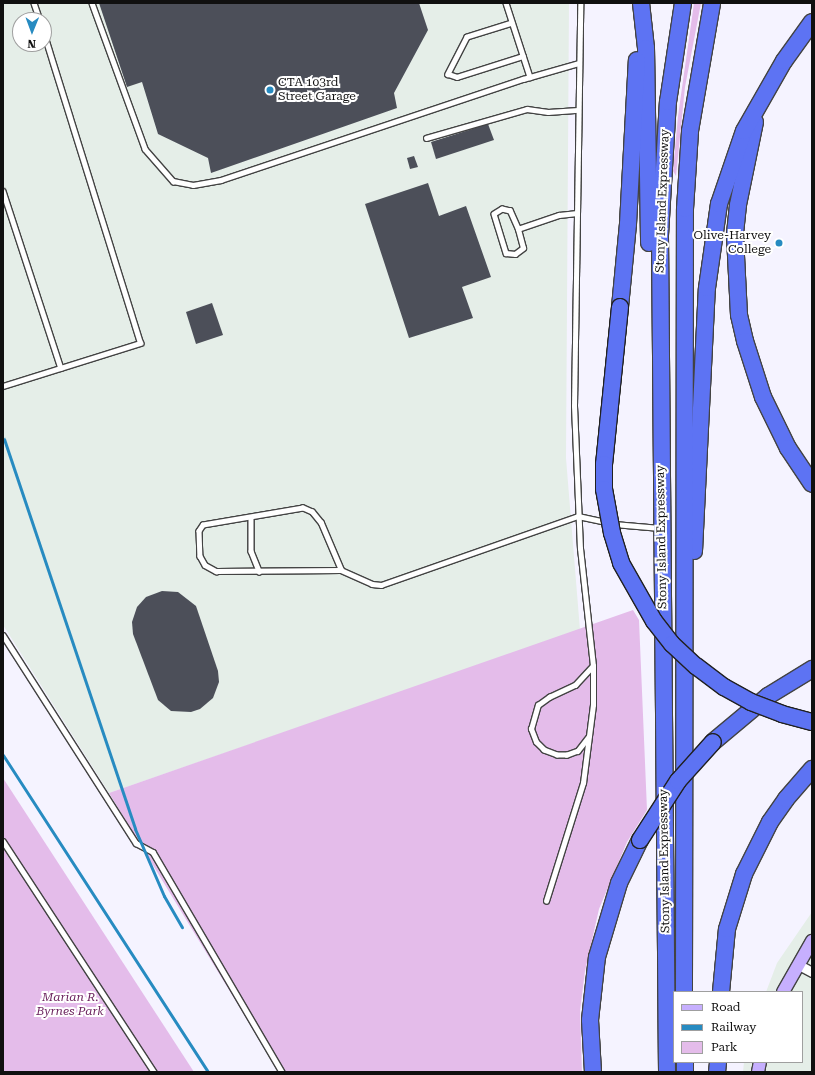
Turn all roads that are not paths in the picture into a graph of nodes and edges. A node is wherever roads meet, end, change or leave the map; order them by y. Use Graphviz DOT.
graph roads {
  1 [pos="92,3"];
  2 [pos="506,3"];
  3 [pos="580,3"];
  4 [pos="641,3"];
  5 [pos="683,3"];
  6 [pos="712,3"];
  7 [pos="641,21"];
  8 [pos="812,22"];
  9 [pos="512,23"];
  10 [pos="50,52"];
  11 [pos="524,56"];
  12 [pos="579,64"];
  13 [pos="530,77"];
  14 [pos="578,110"];
  15 [pos="758,110"];
  16 [pos="426,138"];
  17 [pos="3,191"];
  18 [pos="577,213"];
  19 [pos="518,229"];
  20 [pos="61,368"];
  21 [pos="3,386"];
  22 [pos="661,390"];
  23 [pos="812,484"];
  24 [pos="578,516"];
  25 [pos="251,517"];
  26 [pos="662,528"];
  27 [pos="341,570"];
  28 [pos="259,571"];
  29 [pos="685,585"];
  30 [pos="3,635"];
  31 [pos="593,666"];
  32 [pos="812,669"];
  33 [pos="812,722"];
  34 [pos="589,736"];
  35 [pos="812,769"];
  36 [pos="3,841"];
  37 [pos="546,901"];
  38 [pos="812,941"];
  39 [pos="675,949"];
  40 [pos="797,964"];
  41 [pos="812,972"];
  42 [pos="684,991"];
  43 [pos="721,991"];
  44 [pos="783,991"];
  45 [pos="154,1072"];
  46 [pos="282,1072"];
  47 [pos="593,1072"];
  48 [pos="667,1072"];
  1 -- 13 [label="lane"];
  2 -- 9 [label="lane"];
  3 -- 12 [label="lane"];
  4 -- 7 [label="highway"];
  5 -- 22 [label="highway, Stony Island Expressway"];
  6 -- 29 [label="highway, Stony Island Expressway"];
  7 -- 22 [label="highway"];
  7 -- 33 [label="highway, bridge"];
  8 -- 15 [label="highway"];
  9 -- 11 [label="lane"];
  9 -- 11 [label="lane"];
  10 -- 20 [label="lane"];
  11 -- 13 [label="lane"];
  12 -- 13 [label="lane"];
  12 -- 14 [label="lane"];
  14 -- 16 [label="lane"];
  14 -- 18 [label="lane"];
  15 -- 23 [label="highway"];
  15 -- 29 [label="highway"];
  17 -- 20 [label="lane"];
  18 -- 19 [label="lane"];
  18 -- 24 [label="lane"];
  19 -- 19 [label="lane"];
  20 -- 21 [label="lane"];
  22 -- 26 [label="highway, Stony Island Expressway"];
  24 -- 26 [label="lane"];
  24 -- 27 [label="lane"];
  24 -- 31 [label="lane"];
  25 -- 27 [label="lane"];
  25 -- 28 [label="lane"];
  25 -- 28 [label="lane"];
  26 -- 39 [label="highway, Stony Island Expressway"];
  27 -- 28 [label="lane"];
  29 -- 39 [label="highway, Stony Island Expressway"];
  30 -- 46 [label="lane"];
  31 -- 34 [label="lane"];
  31 -- 34 [label="lane"];
  32 -- 47 [label="highway, bridge"];
  34 -- 37 [label="lane"];
  35 -- 43 [label="highway"];
  36 -- 45 [label="lane"];
  38 -- 40 [label="street"];
  39 -- 42 [label="highway, Stony Island Expressway"];
  39 -- 48 [label="highway, Stony Island Expressway"];
  40 -- 41 [label="street"];
  40 -- 44 [label="street"];
}
